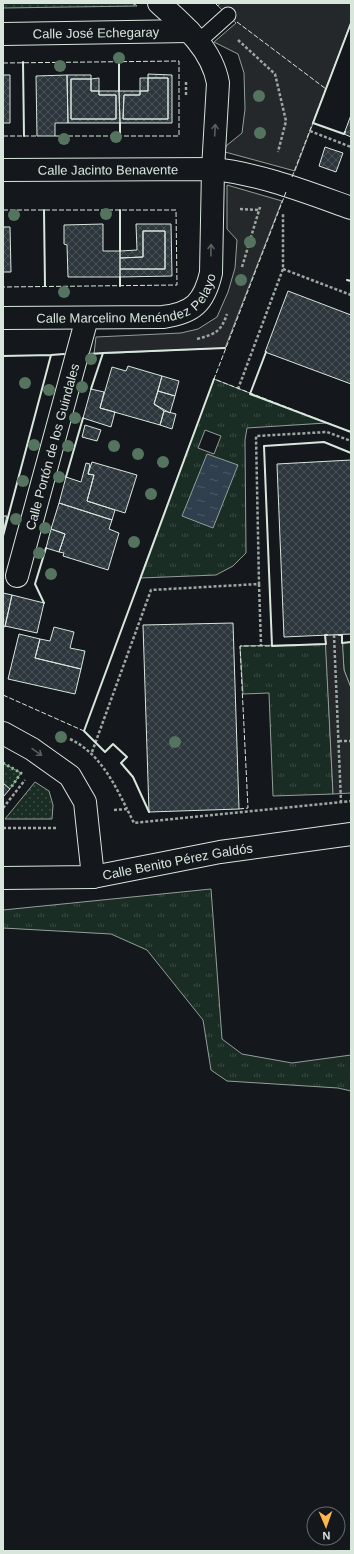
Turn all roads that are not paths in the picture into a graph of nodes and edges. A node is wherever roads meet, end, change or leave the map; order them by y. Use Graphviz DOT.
graph roads {
  1 [pos="159,3"];
  2 [pos="223,19"];
  3 [pos="3,34"];
  4 [pos="194,37"];
  5 [pos="213,169"];
  6 [pos="3,170"];
  7 [pos="351,208"];
  8 [pos="3,318"];
  9 [pos="87,318"];
  10 [pos="17,576"];
  11 [pos="3,733"];
  12 [pos="351,834"];
  13 [pos="93,877"];
  14 [pos="3,878"];
  1 -- 4 [label="street, Calle Marcelino Menéndez Pelayo"];
  2 -- 4 [label="lane"];
  3 -- 4 [label="street, Calle José Echegaray"];
  5 -- 4 [label="street, Calle Marcelino Menéndez Pelayo, one-way"];
  5 -- 6 [label="street, Calle Jacinto Benavente"];
  5 -- 7 [label="street, Calle Jacinto Benavente"];
  9 -- 5 [label="street, Calle Marcelino Menéndez Pelayo, one-way"];
  8 -- 9 [label="street, Calle Marcelino Menéndez Pelayo"];
  9 -- 10 [label="street, Calle Portón de los Guindales"];
  11 -- 13 [label="street, one-way"];
  12 -- 13 [label="street, Calle Benito Pérez Galdós"];
  13 -- 14 [label="street, Calle Benito Pérez Galdós"];
}
